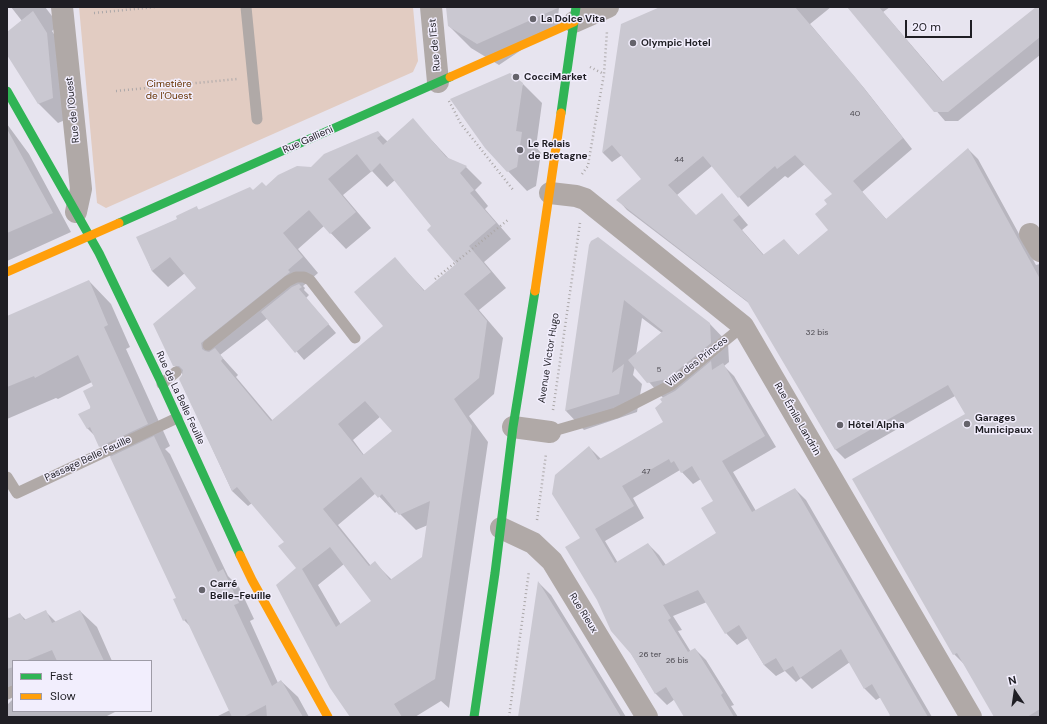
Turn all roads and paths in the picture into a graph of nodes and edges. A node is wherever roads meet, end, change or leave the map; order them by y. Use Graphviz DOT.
graph roads {
  1 [pos="62,7"];
  2 [pos="155,7"];
  3 [pos="246,7"];
  4 [pos="431,7"];
  5 [pos="608,7"];
  6 [pos="94,13"];
  7 [pos="575,15"];
  8 [pos="253,78"];
  9 [pos="438,82"];
  10 [pos="7,91"];
  11 [pos="116,91"];
  12 [pos="257,119"];
  13 [pos="514,191"];
  14 [pos="550,193"];
  15 [pos="576,196"];
  16 [pos="76,212"];
  17 [pos="509,219"];
  18 [pos="88,236"];
  19 [pos="7,272"];
  20 [pos="434,278"];
  21 [pos="743,326"];
  22 [pos="355,338"];
  23 [pos="208,345"];
  24 [pos="176,372"];
  25 [pos="162,384"];
  26 [pos="177,418"];
  27 [pos="513,427"];
  28 [pos="550,432"];
  29 [pos="7,477"];
  30 [pos="501,528"];
  31 [pos="533,543"];
  32 [pos="328,717"];
  33 [pos="474,717"];
  34 [pos="509,717"];
  35 [pos="648,717"];
  36 [pos="971,717"];
  1 -- 16 [label="street, Rue de l'Ouest"];
  2 -- 6 [label="path"];
  3 -- 8 [label="lane"];
  4 -- 9 [label="street, Rue de l'Est"];
  5 -- 7 [label="street, Rue Gallieni"];
  5 -- 15 [label="path, Avenue Victor Hugo"];
  7 -- 9 [label="street, Rue Gallieni"];
  7 -- 14 [label="street"];
  8 -- 11 [label="path"];
  8 -- 12 [label="lane"];
  9 -- 13 [label="path"];
  9 -- 18 [label="street, Rue Gallieni"];
  10 -- 16 [label="street, Rue de La Belle Feuille"];
  14 -- 15 [label="street, Rue Émile Landrin"];
  14 -- 27 [label="street"];
  15 -- 21 [label="street, Rue Émile Landrin"];
  15 -- 28 [label="path, Avenue Victor Hugo"];
  16 -- 18 [label="street, Rue de La Belle Feuille"];
  17 -- 20 [label="path"];
  18 -- 19 [label="street, Rue Gallieni"];
  18 -- 25 [label="street, Rue de La Belle Feuille"];
  21 -- 28 [label="lane, Villa des Princes"];
  21 -- 36 [label="street, Rue Émile Landrin"];
  22 -- 23 [label="lane"];
  24 -- 25 [label="lane"];
  25 -- 26 [label="street, Rue de La Belle Feuille"];
  26 -- 29 [label="lane, Passage Belle Feuille"];
  26 -- 32 [label="street, Rue de La Belle Feuille"];
  27 -- 28 [label="street, Villa des Princes"];
  27 -- 30 [label="street"];
  28 -- 31 [label="path, Avenue Victor Hugo"];
  30 -- 31 [label="street, Rue Rieux"];
  30 -- 33 [label="street"];
  31 -- 34 [label="path, Avenue Victor Hugo"];
  31 -- 35 [label="street, Rue Rieux"];
}
